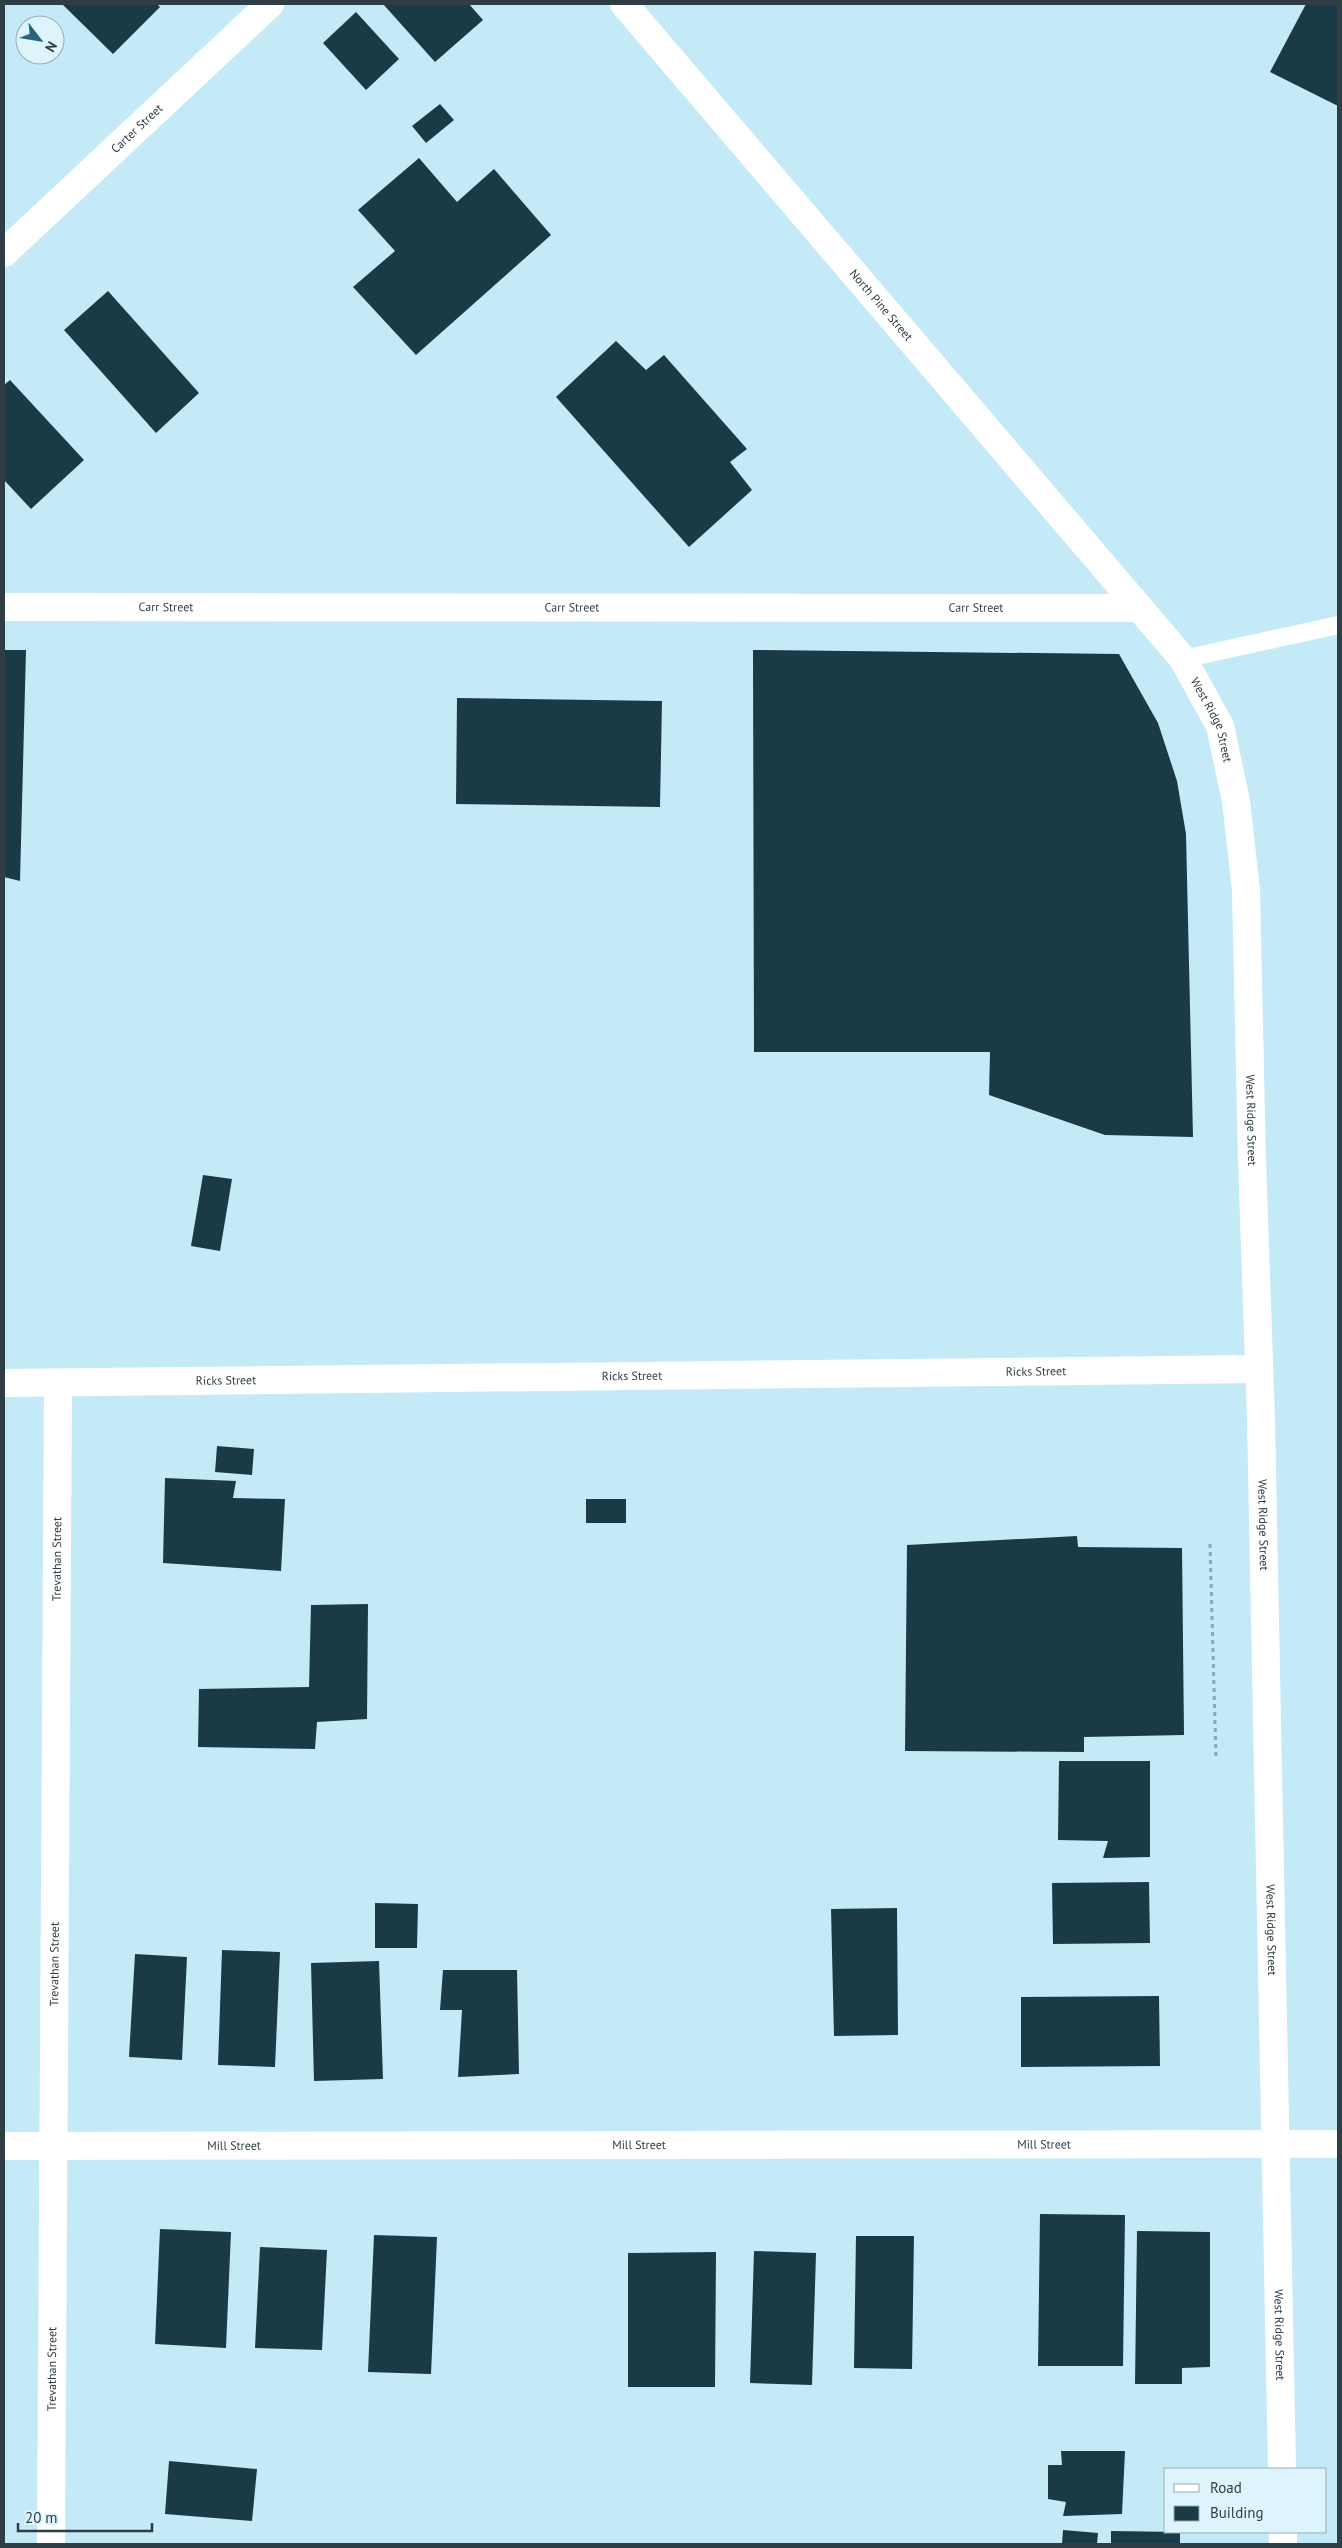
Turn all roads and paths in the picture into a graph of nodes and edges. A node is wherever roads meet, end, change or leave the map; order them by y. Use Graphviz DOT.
graph roads {
  1 [pos="270,4"];
  2 [pos="624,4"];
  3 [pos="4,253"];
  4 [pos="4,607"];
  5 [pos="1139,608"];
  6 [pos="1338,625"];
  7 [pos="1183,659"];
  8 [pos="1259,1369"];
  9 [pos="4,1383"];
  10 [pos="58,1384"];
  11 [pos="1210,1544"];
  12 [pos="1216,1758"];
  13 [pos="1275,2144"];
  14 [pos="1338,2144"];
  15 [pos="4,2146"];
  16 [pos="53,2146"];
  17 [pos="1282,2468"];
  18 [pos="51,2544"];
  1 -- 3 [label="street, Carter Street"];
  2 -- 5 [label="street, North Pine Street"];
  4 -- 5 [label="street, Carr Street"];
  5 -- 7 [label="street, West Ridge Street"];
  6 -- 7 [label="lane"];
  7 -- 8 [label="street, West Ridge Street"];
  8 -- 10 [label="street, Ricks Street"];
  8 -- 13 [label="street, West Ridge Street"];
  9 -- 10 [label="street, Ricks Street"];
  10 -- 16 [label="street, Trevathan Street"];
  11 -- 12 [label="path"];
  13 -- 14 [label="street, Mill Street"];
  13 -- 16 [label="street, Mill Street"];
  13 -- 17 [label="street, West Ridge Street"];
  15 -- 16 [label="street, Mill Street"];
  16 -- 18 [label="street, Trevathan Street"];
}
